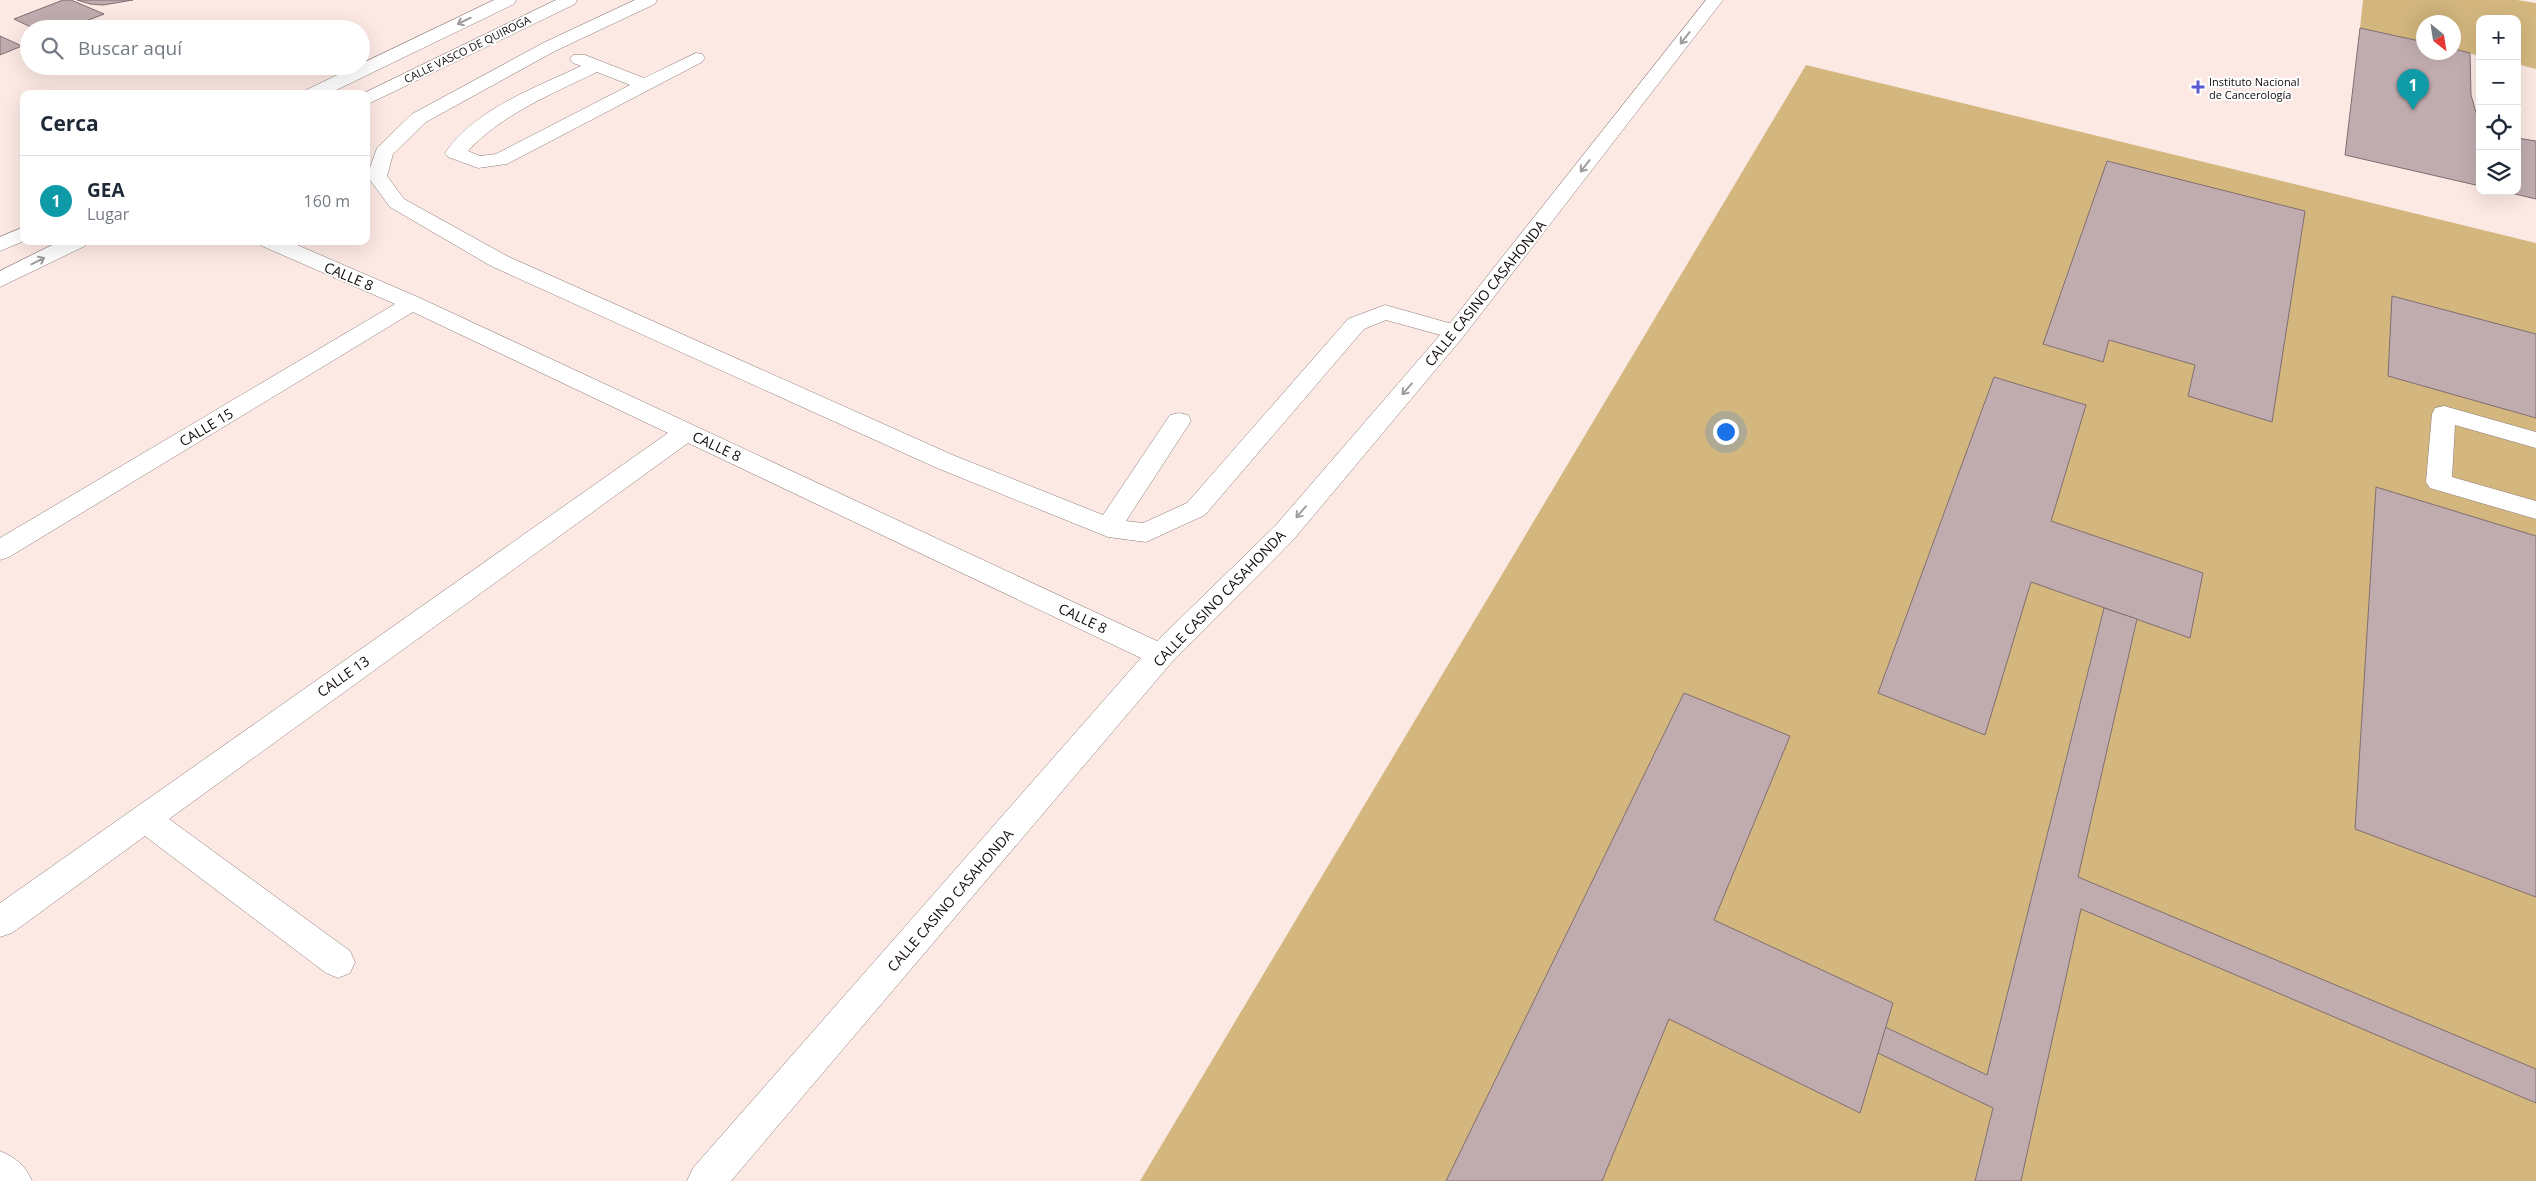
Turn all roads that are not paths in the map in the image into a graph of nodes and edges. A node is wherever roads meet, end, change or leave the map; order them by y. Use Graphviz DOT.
graph roads {
  1 [pos="508,0"];
  2 [pos="569,0"];
  3 [pos="649,0"];
  4 [pos="1715,0"];
  5 [pos="549,47"];
  6 [pos="696,58"];
  7 [pos="596,66"];
  8 [pos="370,67"];
  9 [pos="352,75"];
  10 [pos="646,84"];
  11 [pos="321,90"];
  12 [pos="370,96"];
  13 [pos="20,235"];
  14 [pos="0,244"];
  15 [pos="69,245"];
  16 [pos="279,245"];
  17 [pos="0,280"];
  18 [pos="412,304"];
  19 [pos="1455,332"];
  20 [pos="1179,421"];
  21 [pos="686,432"];
  22 [pos="2536,440"];
  23 [pos="2536,510"];
  24 [pos="1108,528"];
  25 [pos="0,550"];
  26 [pos="1161,655"];
  27 [pos="144,818"];
  28 [pos="0,922"];
  29 [pos="338,962"];
  30 [pos="0,1170"];
  31 [pos="13,1181"];
  32 [pos="706,1181"];
  1 -- 8 [label="street, CALLE VASCO DE QUIROGA, one-way"];
  2 -- 12 [label="street, CALLE VASCO DE QUIROGA"];
  3 -- 5 [label="street"];
  4 -- 19 [label="street, CALLE CASINO CASAHONDA, one-way"];
  5 -- 7 [label="street"];
  5 -- 24 [label="street"];
  6 -- 10 [label="street"];
  7 -- 10 [label="street"];
  7 -- 10 [label="street"];
  9 -- 11 [label="street, CALLE VASCO DE QUIROGA, one-way"];
  13 -- 14 [label="street"];
  17 -- 15 [label="street, one-way"];
  16 -- 18 [label="street, CALLE 8"];
  18 -- 21 [label="street, CALLE 8"];
  18 -- 25 [label="street, CALLE 15"];
  19 -- 24 [label="street"];
  19 -- 26 [label="street, CALLE CASINO CASAHONDA, one-way"];
  20 -- 24 [label="street"];
  21 -- 26 [label="street, CALLE 8"];
  21 -- 27 [label="street, CALLE 13"];
  22 -- 23 [label="street"];
  26 -- 32 [label="street, CALLE CASINO CASAHONDA"];
  27 -- 28 [label="street, CALLE 13"];
  27 -- 29 [label="street"];
  30 -- 31 [label="street"];
}
